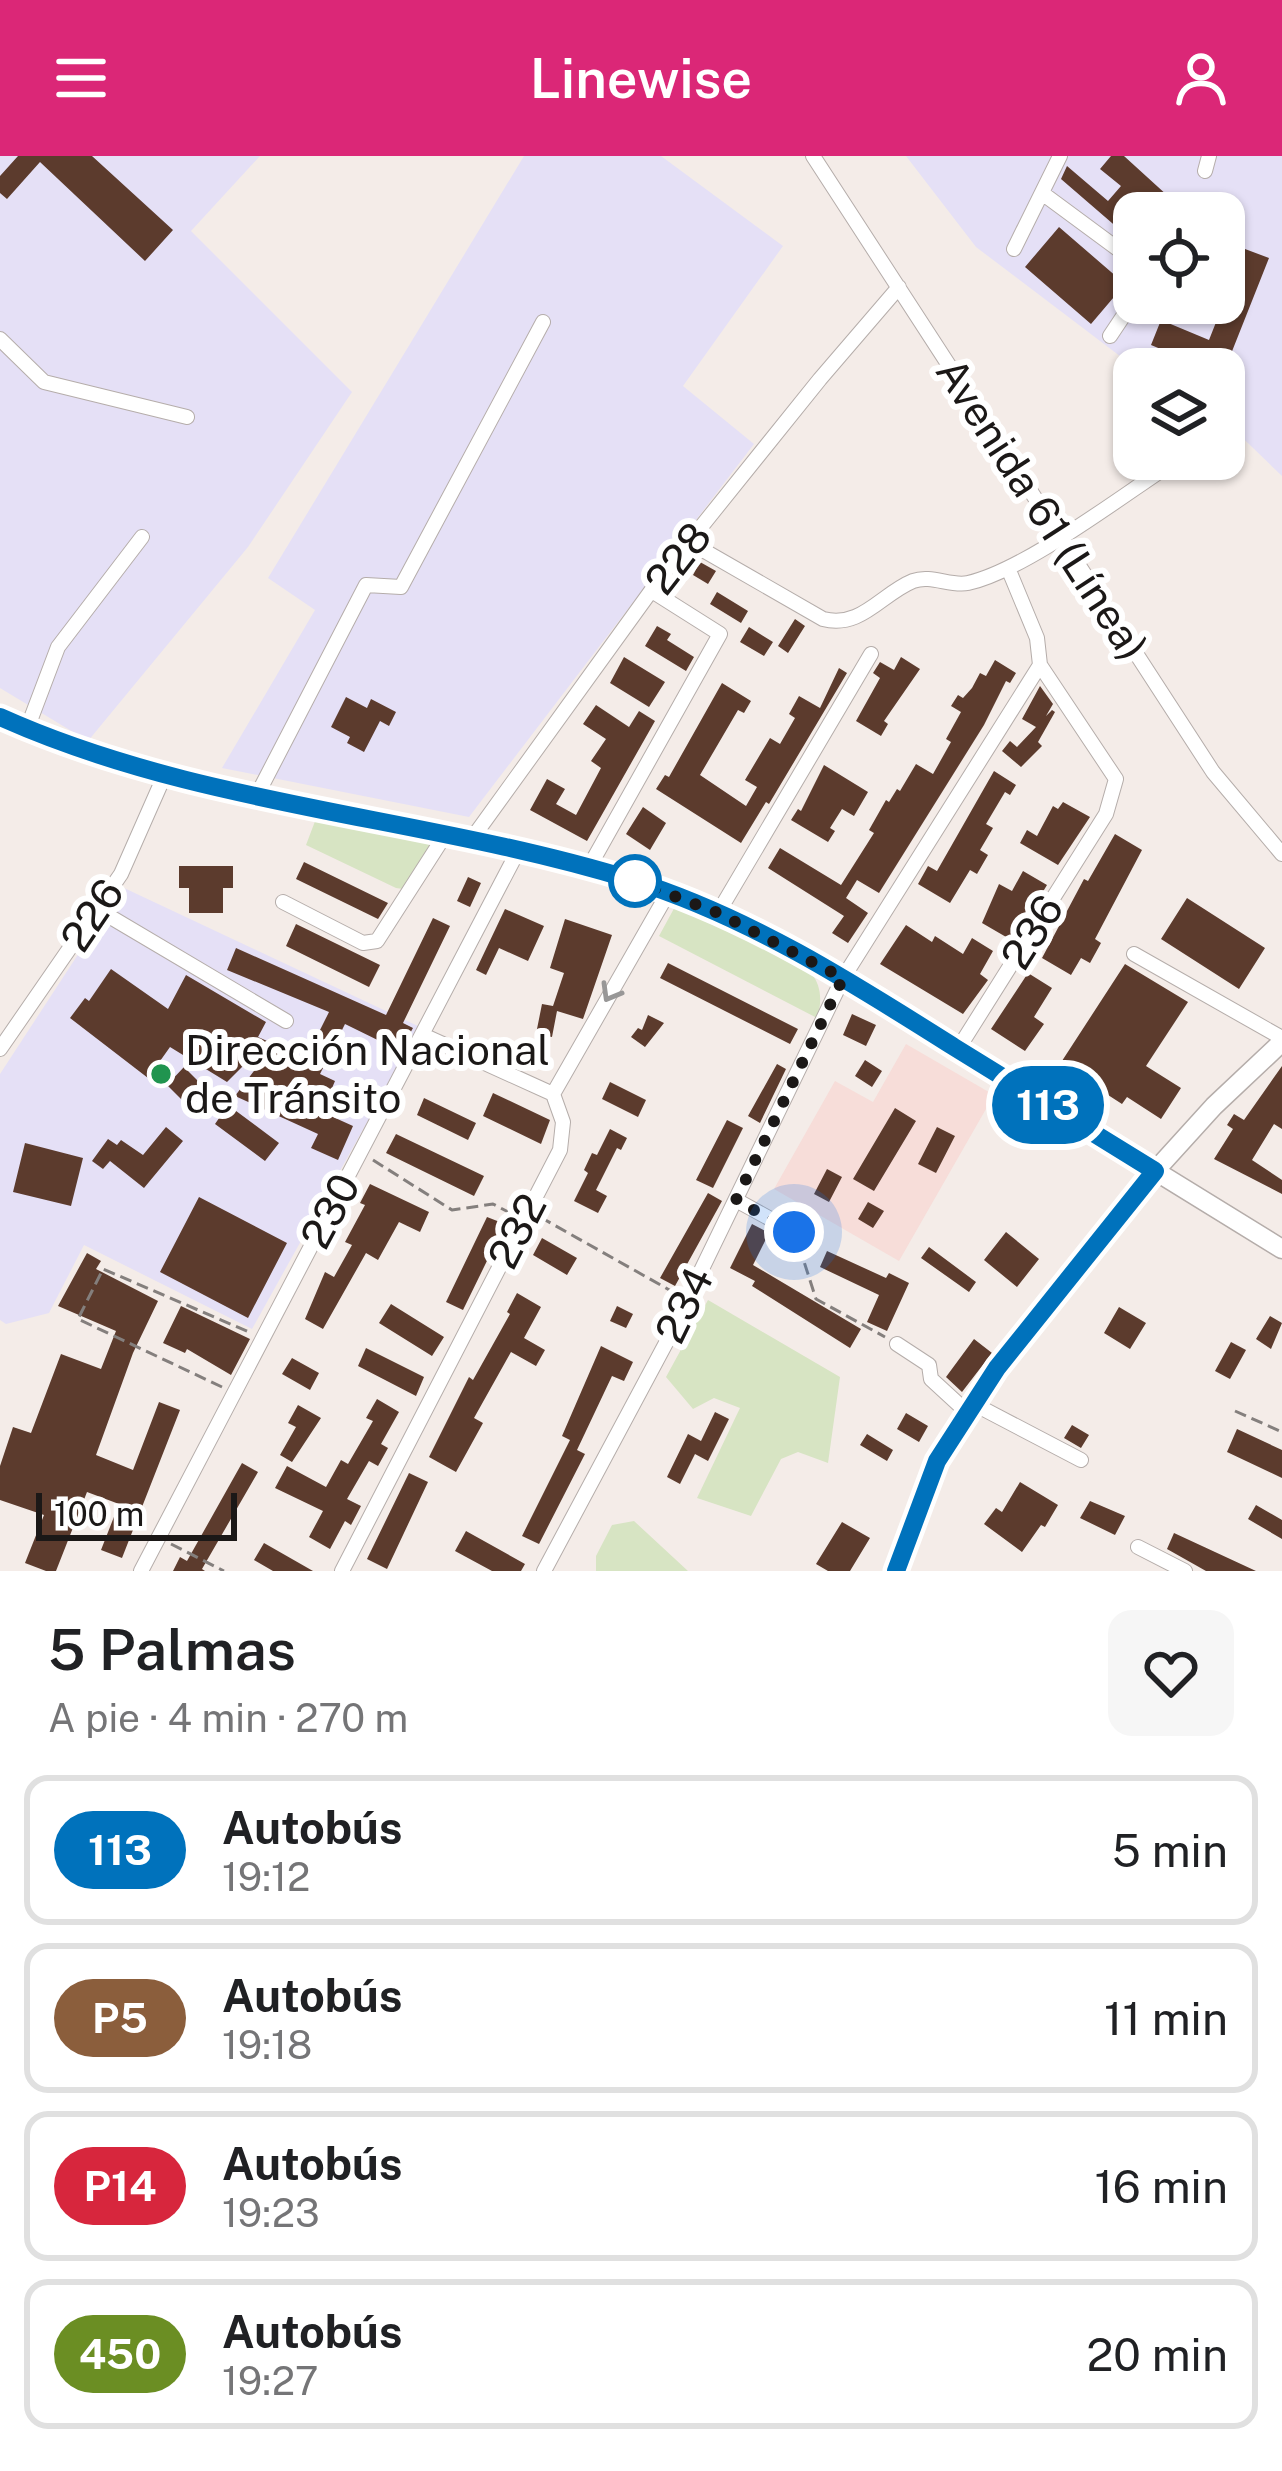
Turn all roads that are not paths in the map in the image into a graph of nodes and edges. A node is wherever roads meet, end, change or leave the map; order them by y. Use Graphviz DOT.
graph roads {
  1 [pos="813,156"];
  2 [pos="1060,156"];
  3 [pos="1042,193"];
  4 [pos="1113,245"];
  5 [pos="1014,249"];
  6 [pos="899,287"];
  7 [pos="544,322"];
  8 [pos="1118,324"];
  9 [pos="1110,336"];
  10 [pos="0,340"];
  11 [pos="187,417"];
  12 [pos="1146,480"];
  13 [pos="1059,536"];
  14 [pos="142,537"];
  15 [pos="689,542"];
  16 [pos="1008,568"];
  17 [pos="652,591"];
  18 [pos="871,654"];
  19 [pos="1040,665"];
  20 [pos="0,717"];
  21 [pos="27,729"];
  22 [pos="166,772"];
  23 [pos="256,797"];
  24 [pos="445,835"];
  25 [pos="471,840"];
  26 [pos="518,851"];
  27 [pos="1282,854"];
  28 [pos="588,868"];
  29 [pos="668,893"];
  30 [pos="284,902"];
  31 [pos="97,909"];
  32 [pos="718,913"];
  33 [pos="1134,954"];
  34 [pos="843,978"];
  35 [pos="286,1021"];
  36 [pos="423,1035"];
  37 [pos="1282,1040"];
  38 [pos="0,1049"];
  39 [pos="958,1049"];
  40 [pos="553,1094"];
  41 [pos="1155,1171"];
  42 [pos="736,1200"];
  43 [pos="794,1232"];
  44 [pos="1282,1249"];
  45 [pos="897,1344"];
  46 [pos="971,1408"];
  47 [pos="1081,1460"];
  48 [pos="1138,1547"];
  49 [pos="141,1571"];
  50 [pos="342,1571"];
  51 [pos="544,1571"];
  52 [pos="896,1571"];
  53 [pos="1185,1571"];
  1 -- 6 [label="street, Avenida 61 (Línea)"];
  2 -- 3 [label="street"];
  3 -- 4 [label="street"];
  3 -- 5 [label="street"];
  6 -- 13 [label="street, Avenida 61 (Línea)"];
  6 -- 15 [label="street, 228"];
  7 -- 23 [label="street"];
  8 -- 9 [label="street"];
  10 -- 11 [label="street"];
  12 -- 13 [label="street"];
  13 -- 16 [label="street"];
  13 -- 27 [label="street, Avenida 61 (Línea)"];
  14 -- 21 [label="street"];
  15 -- 16 [label="street"];
  15 -- 17 [label="street, 228"];
  16 -- 19 [label="street"];
  17 -- 25 [label="street, 228"];
  17 -- 28 [label="street"];
  18 -- 32 [label="street"];
  19 -- 34 [label="street, 234"];
  19 -- 39 [label="street, 236"];
  20 -- 21 [label="main road"];
  21 -- 22 [label="main road"];
  22 -- 23 [label="main road"];
  22 -- 31 [label="street, 226"];
  23 -- 24 [label="main road"];
  24 -- 25 [label="main road"];
  24 -- 30 [label="street"];
  25 -- 26 [label="main road"];
  26 -- 28 [label="main road"];
  26 -- 36 [label="street, 230"];
  28 -- 29 [label="main road"];
  29 -- 32 [label="main road"];
  29 -- 40 [label="street, one-way"];
  31 -- 35 [label="street"];
  31 -- 38 [label="street, 226"];
  32 -- 34 [label="main road"];
  33 -- 37 [label="street"];
  34 -- 39 [label="main road"];
  34 -- 42 [label="street, 234"];
  36 -- 40 [label="street"];
  36 -- 49 [label="street, 230"];
  37 -- 41 [label="main road"];
  39 -- 41 [label="main road"];
  40 -- 50 [label="street, 232"];
  41 -- 44 [label="main road"];
  41 -- 46 [label="street"];
  42 -- 43 [label="street"];
  42 -- 51 [label="street, 234"];
  45 -- 46 [label="street"];
  46 -- 47 [label="street"];
  46 -- 52 [label="street"];
  48 -- 53 [label="street"];
}
